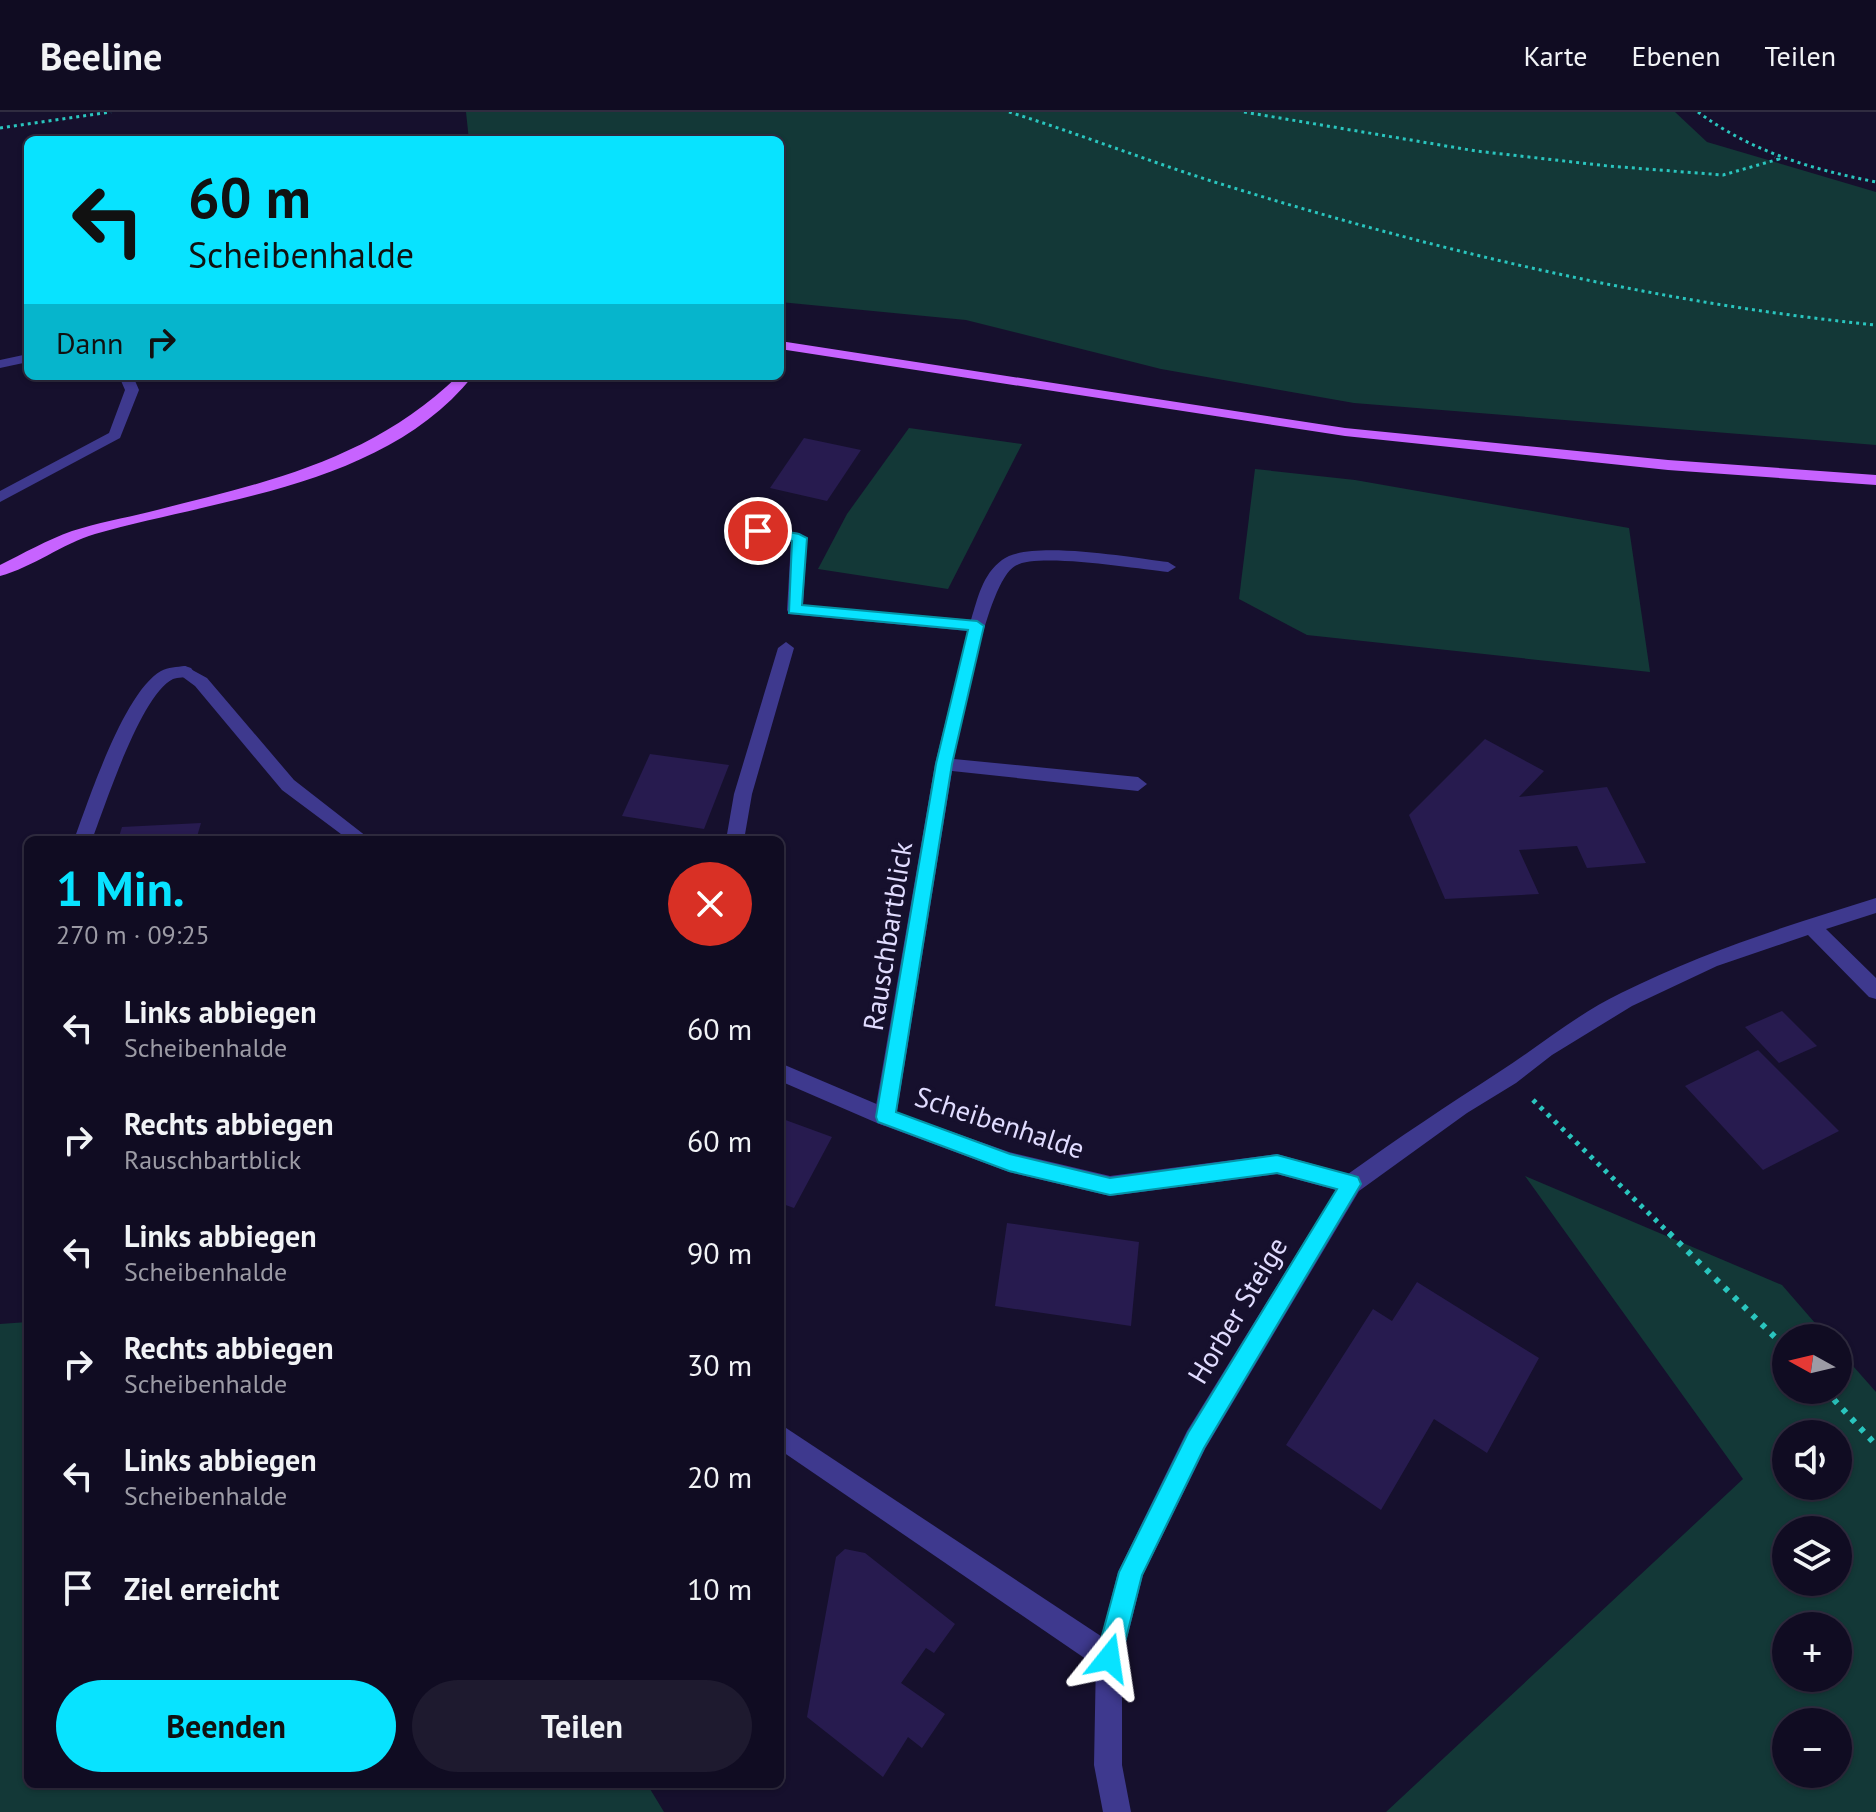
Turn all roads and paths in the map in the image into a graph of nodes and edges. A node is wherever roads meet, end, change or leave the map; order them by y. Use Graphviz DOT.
graph roads {
  1 [pos="111,112"];
  2 [pos="1009,112"];
  3 [pos="1244,112"];
  4 [pos="1698,112"];
  5 [pos="0,128"];
  6 [pos="1775,157"];
  7 [pos="1876,182"];
  8 [pos="1876,325"];
  9 [pos="784,346"];
  10 [pos="24,359"];
  11 [pos="0,364"];
  12 [pos="128,380"];
  13 [pos="463,380"];
  14 [pos="1876,480"];
  15 [pos="0,497"];
  16 [pos="758,531"];
  17 [pos="1168,567"];
  18 [pos="0,571"];
  19 [pos="977,626"];
  20 [pos="786,648"];
  21 [pos="944,764"];
  22 [pos="1138,784"];
  23 [pos="85,836"];
  24 [pos="357,836"];
  25 [pos="736,836"];
  26 [pos="1876,905"];
  27 [pos="1811,926"];
  28 [pos="1876,991"];
  29 [pos="784,1074"];
  30 [pos="1509,1077"];
  31 [pos="885,1117"];
  32 [pos="1351,1184"];
  33 [pos="1772,1334"];
  34 [pos="1838,1404"];
  35 [pos="784,1439"];
  36 [pos="1876,1445"];
  37 [pos="1109,1658"];
  38 [pos="1117,1812"];
  1 -- 5 [label="path"];
  2 -- 8 [label="path"];
  3 -- 6 [label="path"];
  4 -- 6 [label="path"];
  6 -- 7 [label="path"];
  9 -- 14 [label="main road"];
  10 -- 11 [label="street"];
  12 -- 15 [label="street"];
  13 -- 18 [label="main road"];
  16 -- 19 [label="street"];
  17 -- 19 [label="street, Rauschbartblick"];
  19 -- 21 [label="street, Rauschbartblick"];
  20 -- 25 [label="street"];
  21 -- 22 [label="street"];
  21 -- 31 [label="street, Rauschbartblick"];
  23 -- 24 [label="street"];
  26 -- 27 [label="street, Horber Steige"];
  27 -- 28 [label="street"];
  27 -- 30 [label="street, Horber Steige"];
  29 -- 31 [label="street, Scheibenhalde"];
  30 -- 32 [label="street, Horber Steige"];
  30 -- 33 [label="path"];
  31 -- 32 [label="street, Scheibenhalde"];
  32 -- 37 [label="street, Horber Steige"];
  34 -- 36 [label="path"];
  35 -- 37 [label="street"];
  37 -- 38 [label="street, Horber Steige"];
}
